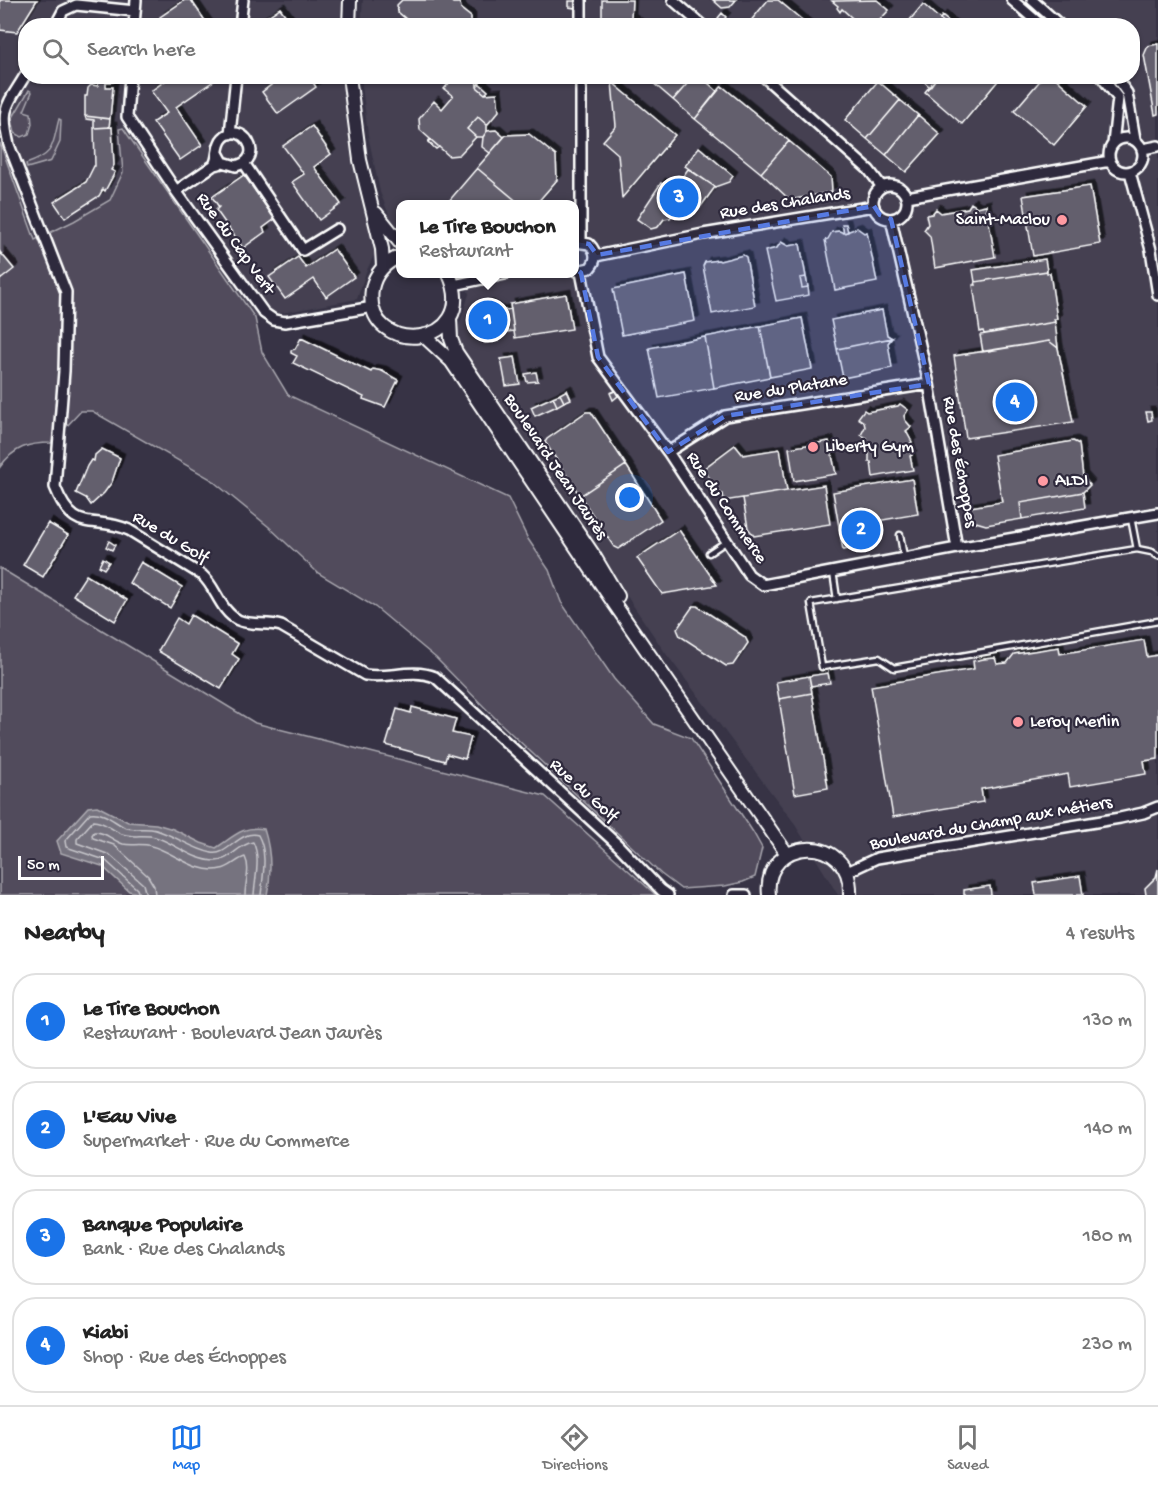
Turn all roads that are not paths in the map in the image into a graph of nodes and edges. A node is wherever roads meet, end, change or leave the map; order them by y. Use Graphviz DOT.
graph roads {
  1 [pos="136,0"];
  2 [pos="243,0"];
  3 [pos="350,0"];
  4 [pos="581,0"];
  5 [pos="673,0"];
  6 [pos="1012,0"];
  7 [pos="1032,0"];
  8 [pos="135,11"];
  9 [pos="59,18"];
  10 [pos="135,18"];
  11 [pos="241,18"];
  12 [pos="349,18"];
  13 [pos="581,18"];
  14 [pos="694,18"];
  15 [pos="1033,18"];
  16 [pos="1051,18"];
  17 [pos="18,84"];
  18 [pos="129,84"];
  19 [pos="235,84"];
  20 [pos="350,84"];
  21 [pos="581,84"];
  22 [pos="772,84"];
  23 [pos="1107,84"];
  24 [pos="1121,84"];
  25 [pos="2,106"];
  26 [pos="230,134"];
  27 [pos="1135,139"];
  28 [pos="1113,144"];
  29 [pos="1158,146"];
  30 [pos="1143,149"];
  31 [pos="218,153"];
  32 [pos="1110,161"];
  33 [pos="244,163"];
  34 [pos="214,165"];
  35 [pos="227,165"];
  36 [pos="1130,172"];
  37 [pos="882,187"];
  38 [pos="176,191"];
  39 [pos="906,197"];
  40 [pos="579,200"];
  41 [pos="874,206"];
  42 [pos="372,207"];
  43 [pos="891,219"];
  44 [pos="337,229"];
  45 [pos="396,238"];
  46 [pos="579,242"];
  47 [pos="596,256"];
  48 [pos="396,259"];
  49 [pos="383,266"];
  50 [pos="579,271"];
  51 [pos="579,275"];
  52 [pos="452,279"];
  53 [pos="1158,295"];
  54 [pos="373,307"];
  55 [pos="450,318"];
  56 [pos="425,337"];
  57 [pos="929,384"];
  58 [pos="669,452"];
  59 [pos="1158,513"];
  60 [pos="1131,517"];
  61 [pos="900,535"];
  62 [pos="727,541"];
  63 [pos="957,548"];
  64 [pos="1137,549"];
  65 [pos="709,553"];
  66 [pos="1158,556"];
  67 [pos="904,558"];
  68 [pos="833,572"];
  69 [pos="837,599"];
  70 [pos="1158,621"];
  71 [pos="636,635"];
  72 [pos="1158,807"];
  73 [pos="1143,813"];
  74 [pos="1158,816"];
  75 [pos="788,854"];
  76 [pos="847,872"];
  77 [pos="668,895"];
  78 [pos="734,895"];
  79 [pos="746,895"];
  80 [pos="769,895"];
  81 [pos="850,895"];
  1 -- 8 [label="street"];
  2 -- 11 [label="street"];
  3 -- 12 [label="street"];
  4 -- 13 [label="street"];
  5 -- 14 [label="street"];
  6 -- 15 [label="street"];
  7 -- 16 [label="street"];
  8 -- 9 [label="street"];
  8 -- 10 [label="street"];
  17 -- 25 [label="street, Rue du Golf"];
  18 -- 38 [label="street, Rue du Cap Vert"];
  19 -- 26 [label="street"];
  20 -- 42 [label="street"];
  21 -- 40 [label="street"];
  22 -- 37 [label="street"];
  23 -- 28 [label="street"];
  24 -- 27 [label="street"];
  25 -- 77 [label="street, Rue du Golf"];
  26 -- 31 [label="street"];
  26 -- 33 [label="street"];
  27 -- 28 [label="street"];
  27 -- 30 [label="street"];
  28 -- 32 [label="street"];
  29 -- 30 [label="street"];
  30 -- 36 [label="street"];
  31 -- 34 [label="street, Rue du Cap Vert"];
  31 -- 35 [label="street"];
  32 -- 36 [label="street"];
  32 -- 39 [label="street"];
  33 -- 35 [label="street"];
  33 -- 44 [label="street"];
  34 -- 35 [label="street, Rue du Cap Vert"];
  34 -- 38 [label="street, Rue du Cap Vert"];
  36 -- 53 [label="street"];
  37 -- 39 [label="street"];
  37 -- 41 [label="street"];
  38 -- 54 [label="street, Rue du Cap Vert"];
  39 -- 43 [label="street"];
  41 -- 43 [label="street"];
  41 -- 47 [label="street, Rue des Chalands"];
  42 -- 45 [label="street"];
  42 -- 49 [label="street"];
  43 -- 57 [label="street, Rue des Échoppes"];
  46 -- 47 [label="street"];
  47 -- 50 [label="street"];
  48 -- 49 [label="street"];
  49 -- 54 [label="street"];
  51 -- 58 [label="street, Rue du Commerce"];
  52 -- 55 [label="street, Boulevard Jean Jaurès"];
  54 -- 56 [label="street"];
  55 -- 56 [label="street"];
  55 -- 71 [label="street, Boulevard Jean Jaurès"];
  56 -- 71 [label="street, Boulevard Jean Jaurès"];
  57 -- 58 [label="street, Rue du Platane"];
  57 -- 63 [label="street, Rue des Échoppes"];
  58 -- 62 [label="street, Rue du Commerce"];
  59 -- 60 [label="street, Rue des Échoppes"];
  60 -- 63 [label="street, Rue des Échoppes"];
  60 -- 64 [label="lane"];
  61 -- 67 [label="lane"];
  62 -- 65 [label="lane"];
  62 -- 68 [label="street, Rue du Commerce"];
  63 -- 67 [label="street, Rue du Commerce"];
  64 -- 66 [label="lane"];
  64 -- 69 [label="lane"];
  67 -- 68 [label="street, Rue du Commerce"];
  68 -- 69 [label="lane"];
  69 -- 70 [label="lane"];
  71 -- 75 [label="street, Boulevard Jean Jaurès"];
  72 -- 73 [label="street, Boulevard du Champ aux Métiers"];
  73 -- 74 [label="street, Boulevard du Champ aux Métiers"];
  73 -- 76 [label="street, Boulevard du Champ aux Métiers"];
  75 -- 76 [label="street"];
  75 -- 80 [label="street"];
  76 -- 81 [label="street"];
  78 -- 79 [label="street"];
}
